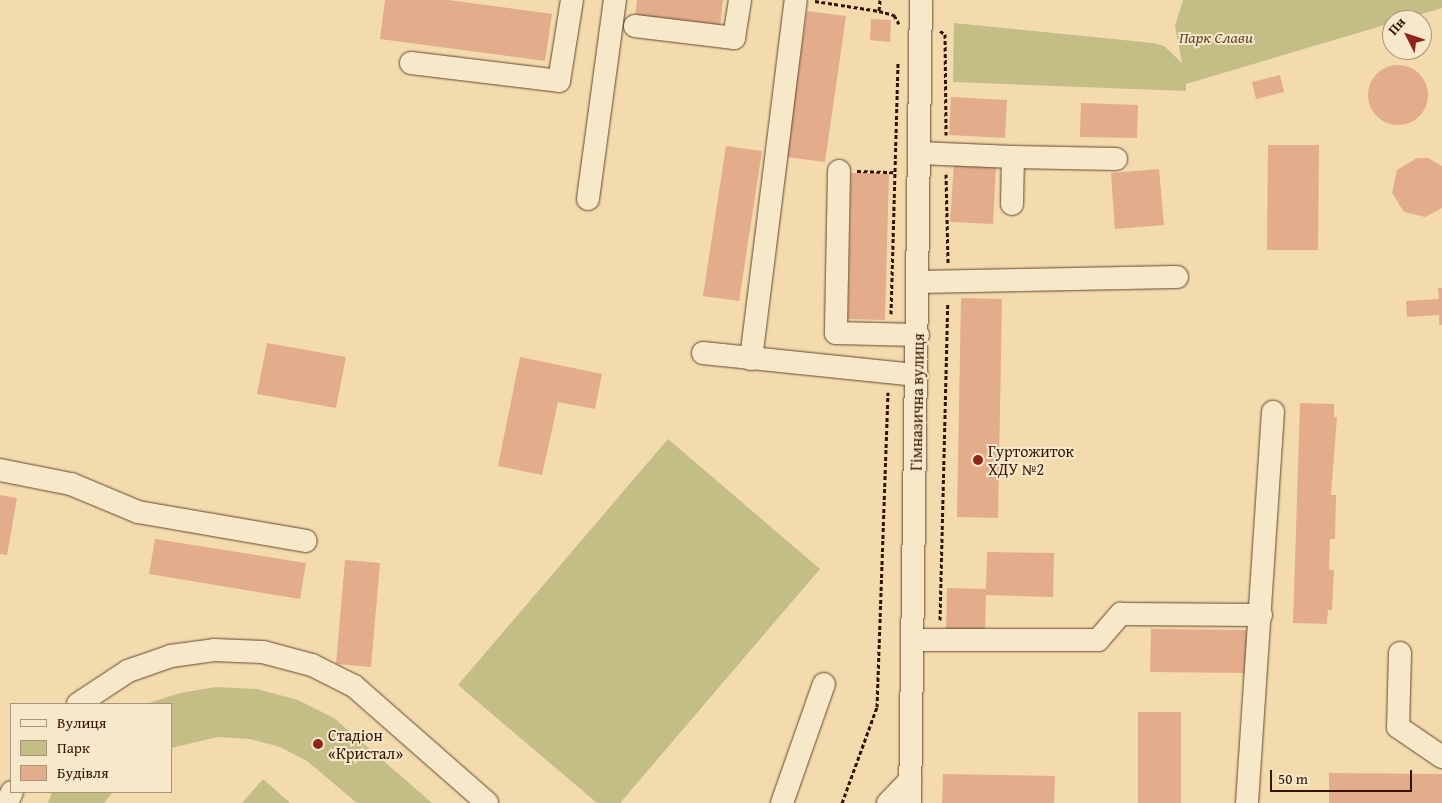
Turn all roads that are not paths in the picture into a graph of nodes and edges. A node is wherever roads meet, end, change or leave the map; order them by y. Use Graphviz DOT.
graph roads {
  1 [pos="572,0"];
  2 [pos="615,0"];
  3 [pos="740,0"];
  4 [pos="796,0"];
  5 [pos="921,0"];
  6 [pos="635,26"];
  7 [pos="411,63"];
  8 [pos="919,152"];
  9 [pos="1013,157"];
  10 [pos="1116,159"];
  11 [pos="839,171"];
  12 [pos="588,199"];
  13 [pos="1012,204"];
  14 [pos="1177,277"];
  15 [pos="918,282"];
  16 [pos="918,335"];
  17 [pos="703,354"];
  18 [pos="751,358"];
  19 [pos="917,375"];
  20 [pos="1273,412"];
  21 [pos="0,470"];
  22 [pos="306,541"];
  23 [pos="1261,615"];
  24 [pos="922,640"];
  25 [pos="1400,652"];
  26 [pos="824,684"];
  27 [pos="80,703"];
  28 [pos="1442,757"];
  29 [pos="910,780"];
  30 [pos="487,803"];
  31 [pos="782,803"];
  32 [pos="888,803"];
  33 [pos="910,803"];
  34 [pos="1247,803"];
  1 -- 7 [label="street"];
  2 -- 12 [label="street"];
  3 -- 6 [label="street"];
  4 -- 18 [label="street"];
  5 -- 8 [label="street, Гімназична вулиця"];
  8 -- 9 [label="street"];
  8 -- 15 [label="street, Гімназична вулиця"];
  9 -- 10 [label="street"];
  9 -- 13 [label="street"];
  11 -- 16 [label="street"];
  14 -- 15 [label="street"];
  15 -- 16 [label="street, Гімназична вулиця"];
  16 -- 19 [label="street, Гімназична вулиця"];
  17 -- 18 [label="street"];
  18 -- 19 [label="street"];
  19 -- 24 [label="street, Гімназична вулиця"];
  20 -- 23 [label="street"];
  21 -- 22 [label="street"];
  23 -- 24 [label="street"];
  23 -- 34 [label="street"];
  24 -- 29 [label="street, Гімназична вулиця"];
  25 -- 28 [label="street"];
  26 -- 31 [label="street"];
  27 -- 30 [label="street"];
  29 -- 32 [label="street"];
  29 -- 33 [label="street, Гімназична вулиця"];
}
